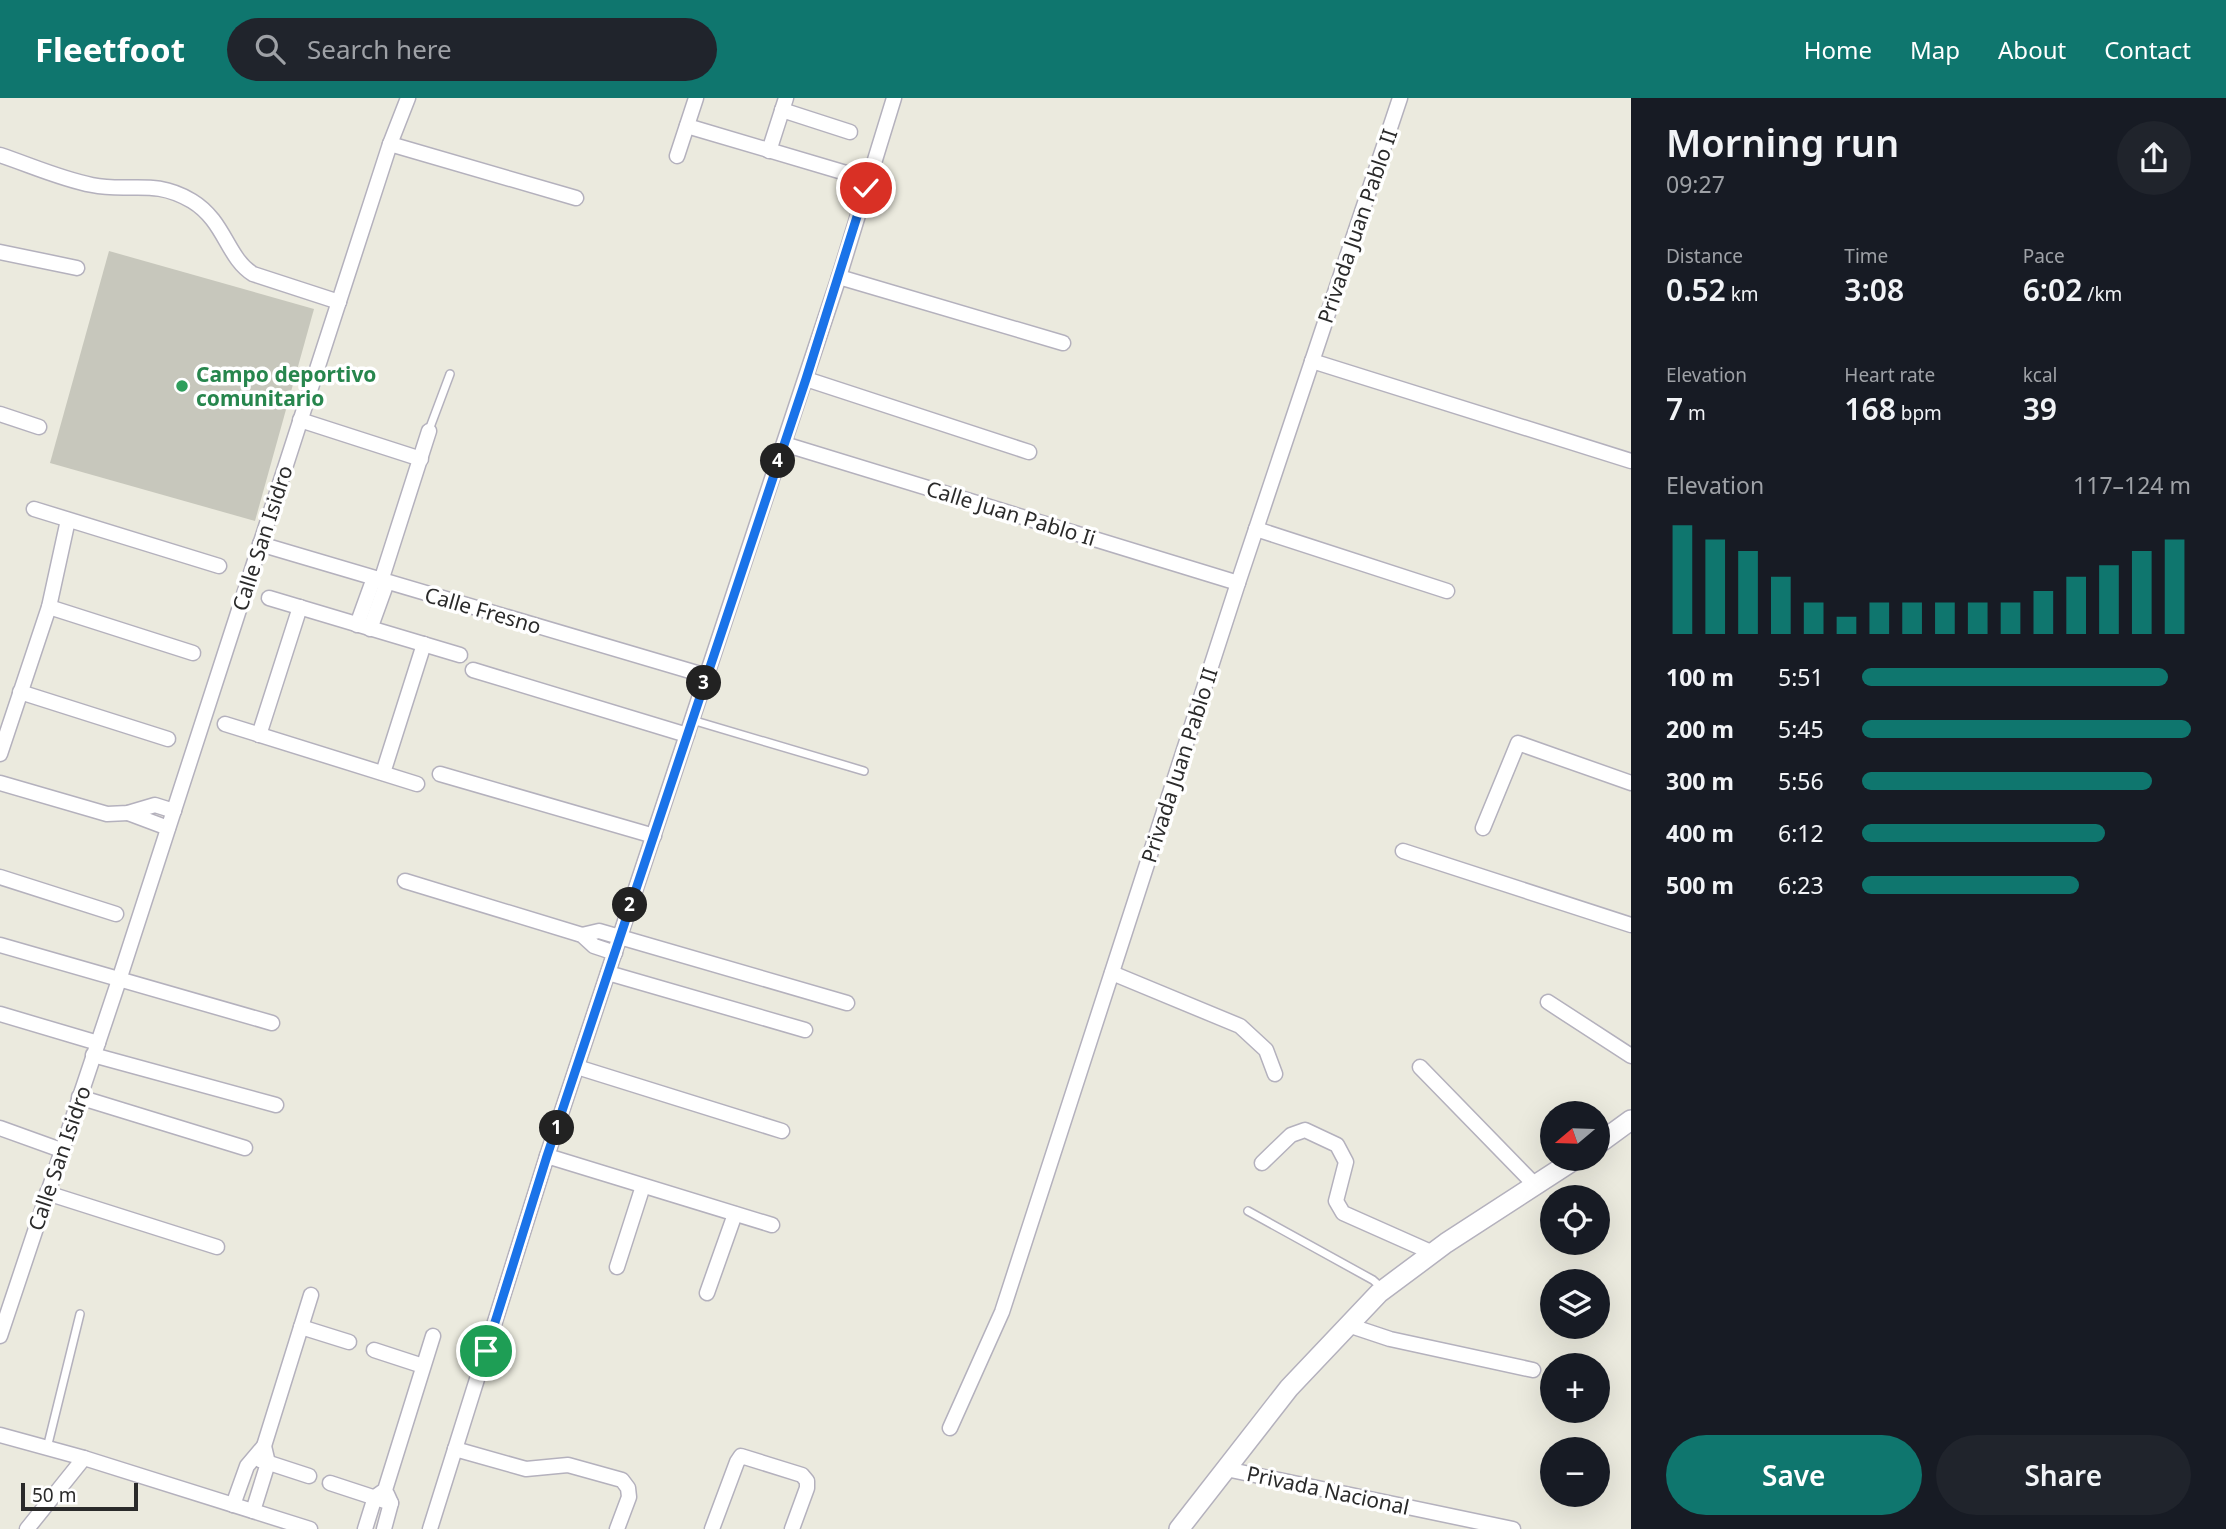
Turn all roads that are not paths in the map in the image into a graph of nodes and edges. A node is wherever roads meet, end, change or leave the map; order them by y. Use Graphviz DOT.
graph roads {
  1 [pos="408,98"];
  2 [pos="696,98"];
  3 [pos="894,98"];
  4 [pos="1400,98"];
  5 [pos="784,104"];
  6 [pos="687,126"];
  7 [pos="850,132"];
  8 [pos="390,144"];
  9 [pos="769,151"];
  10 [pos="0,155"];
  11 [pos="677,156"];
  12 [pos="846,173"];
  13 [pos="576,198"];
  14 [pos="0,252"];
  15 [pos="77,268"];
  16 [pos="839,277"];
  17 [pos="339,302"];
  18 [pos="1063,343"];
  19 [pos="1312,361"];
  20 [pos="450,374"];
  21 [pos="806,379"];
  22 [pos="0,414"];
  23 [pos="300,420"];
  24 [pos="39,427"];
  25 [pos="429,431"];
  26 [pos="784,444"];
  27 [pos="1029,452"];
  28 [pos="421,459"];
  29 [pos="1631,461"];
  30 [pos="34,509"];
  31 [pos="68,520"];
  32 [pos="1255,529"];
  33 [pos="260,544"];
  34 [pos="219,566"];
  35 [pos="381,580"];
  36 [pos="1238,583"];
  37 [pos="1447,591"];
  38 [pos="269,598"];
  39 [pos="49,607"];
  40 [pos="300,607"];
  41 [pos="364,627"];
  42 [pos="424,645"];
  43 [pos="193,653"];
  44 [pos="460,655"];
  45 [pos="473,670"];
  46 [pos="707,676"];
  47 [pos="20,692"];
  48 [pos="692,720"];
  49 [pos="225,724"];
  50 [pos="259,735"];
  51 [pos="687,735"];
  52 [pos="168,739"];
  53 [pos="0,754"];
  54 [pos="864,771"];
  55 [pos="383,773"];
  56 [pos="440,774"];
  57 [pos="0,783"];
  58 [pos="1631,783"];
  59 [pos="417,784"];
  60 [pos="174,811"];
  61 [pos="128,813"];
  62 [pos="168,828"];
  63 [pos="1483,828"];
  64 [pos="653,836"];
  65 [pos="1403,851"];
  66 [pos="0,877"];
  67 [pos="405,881"];
  68 [pos="116,914"];
  69 [pos="1631,925"];
  70 [pos="582,935"];
  71 [pos="620,937"];
  72 [pos="0,945"];
  73 [pos="615,953"];
  74 [pos="608,973"];
  75 [pos="1112,973"];
  76 [pos="119,980"];
  77 [pos="1548,1002"];
  78 [pos="847,1003"];
  79 [pos="0,1014"];
  80 [pos="272,1023"];
  81 [pos="805,1030"];
  82 [pos="96,1049"];
  83 [pos="1631,1056"];
  84 [pos="577,1067"];
  85 [pos="1420,1067"];
  86 [pos="1275,1074"];
  87 [pos="79,1097"];
  88 [pos="276,1105"];
  89 [pos="1631,1120"];
  90 [pos="0,1128"];
  91 [pos="782,1131"];
  92 [pos="1610,1135"];
  93 [pos="245,1148"];
  94 [pos="61,1150"];
  95 [pos="547,1156"];
  96 [pos="1262,1163"];
  97 [pos="1557,1171"];
  98 [pos="1535,1185"];
  99 [pos="643,1186"];
  100 [pos="47,1193"];
  101 [pos="1248,1211"];
  102 [pos="735,1214"];
  103 [pos="772,1225"];
  104 [pos="218,1247"];
  105 [pos="1433,1253"];
  106 [pos="617,1267"];
  107 [pos="1384,1290"];
  108 [pos="707,1293"];
  109 [pos="311,1295"];
  110 [pos="80,1314"];
  111 [pos="1348,1325"];
  112 [pos="301,1327"];
  113 [pos="0,1336"];
  114 [pos="433,1336"];
  115 [pos="349,1342"];
  116 [pos="374,1350"];
  117 [pos="423,1366"];
  118 [pos="1534,1370"];
  119 [pos="950,1428"];
  120 [pos="0,1435"];
  121 [pos="264,1447"];
  122 [pos="47,1448"];
  123 [pos="455,1449"];
  124 [pos="84,1458"];
  125 [pos="252,1458"];
  126 [pos="268,1463"];
  127 [pos="1226,1469"];
  128 [pos="309,1476"];
  129 [pos="330,1483"];
  130 [pos="383,1496"];
  131 [pos="233,1505"];
  132 [pos="253,1511"];
  133 [pos="1184,1527"];
  134 [pos="27,1529"];
  135 [pos="310,1529"];
  136 [pos="365,1529"];
  137 [pos="384,1529"];
  138 [pos="430,1529"];
  139 [pos="617,1529"];
  140 [pos="712,1529"];
  141 [pos="792,1529"];
  142 [pos="1513,1529"];
  1 -- 8 [label="street, Calle San Isidro"];
  2 -- 6 [label="street"];
  3 -- 16 [label="street"];
  4 -- 19 [label="street, Privada Juan Pablo II"];
  5 -- 7 [label="street"];
  5 -- 9 [label="street"];
  6 -- 9 [label="street"];
  6 -- 11 [label="street"];
  8 -- 13 [label="street"];
  8 -- 17 [label="street, Calle San Isidro"];
  9 -- 12 [label="street"];
  10 -- 17 [label="street"];
  14 -- 15 [label="street"];
  16 -- 18 [label="street"];
  16 -- 21 [label="street"];
  17 -- 23 [label="street, Calle San Isidro"];
  19 -- 29 [label="street"];
  19 -- 32 [label="street, Privada Juan Pablo II"];
  20 -- 25 [label="lane"];
  21 -- 26 [label="street"];
  21 -- 27 [label="street"];
  22 -- 24 [label="street"];
  23 -- 28 [label="street"];
  23 -- 33 [label="street, Calle San Isidro"];
  25 -- 28 [label="street"];
  26 -- 36 [label="street, Calle Juan Pablo Ii"];
  26 -- 46 [label="street"];
  28 -- 35 [label="street"];
  30 -- 31 [label="street"];
  31 -- 34 [label="street"];
  31 -- 39 [label="street"];
  32 -- 36 [label="street, Privada Juan Pablo II"];
  32 -- 37 [label="street"];
  33 -- 35 [label="street, Calle Fresno"];
  33 -- 60 [label="street, Calle San Isidro"];
  35 -- 41 [label="street"];
  35 -- 46 [label="street, Calle Fresno"];
  36 -- 75 [label="street, Privada Juan Pablo II"];
  38 -- 40 [label="street"];
  39 -- 43 [label="street"];
  39 -- 47 [label="street"];
  40 -- 41 [label="street"];
  40 -- 50 [label="street"];
  41 -- 42 [label="street"];
  42 -- 44 [label="street"];
  42 -- 55 [label="street"];
  45 -- 51 [label="street"];
  46 -- 48 [label="street"];
  47 -- 52 [label="street"];
  47 -- 53 [label="street"];
  48 -- 51 [label="street"];
  48 -- 54 [label="lane"];
  49 -- 50 [label="street"];
  50 -- 55 [label="street"];
  51 -- 64 [label="street"];
  55 -- 59 [label="street"];
  56 -- 64 [label="street"];
  57 -- 61 [label="street"];
  58 -- 63 [label="street"];
  60 -- 61 [label="street"];
  60 -- 62 [label="street, Calle San Isidro"];
  61 -- 62 [label="street"];
  62 -- 76 [label="street, Calle San Isidro"];
  64 -- 71 [label="street"];
  65 -- 69 [label="street"];
  66 -- 68 [label="street"];
  67 -- 70 [label="street"];
  70 -- 71 [label="street"];
  70 -- 73 [label="street"];
  71 -- 73 [label="street"];
  71 -- 78 [label="street"];
  72 -- 76 [label="street"];
  73 -- 74 [label="street"];
  74 -- 81 [label="street"];
  74 -- 84 [label="street"];
  75 -- 86 [label="street"];
  75 -- 119 [label="street, Privada Juan Pablo II"];
  76 -- 80 [label="street"];
  76 -- 82 [label="street, Calle San Isidro"];
  77 -- 83 [label="street"];
  79 -- 82 [label="street"];
  82 -- 87 [label="street, Calle San Isidro"];
  82 -- 88 [label="street"];
  84 -- 91 [label="street"];
  84 -- 95 [label="street"];
  85 -- 98 [label="street"];
  87 -- 93 [label="street"];
  87 -- 94 [label="street, Calle San Isidro"];
  89 -- 92 [label="main road"];
  90 -- 94 [label="street"];
  94 -- 100 [label="street, Calle San Isidro"];
  95 -- 99 [label="street"];
  95 -- 123 [label="street"];
  96 -- 105 [label="street"];
  97 -- 98 [label="main road"];
  98 -- 105 [label="main road"];
  99 -- 102 [label="street"];
  99 -- 106 [label="street"];
  100 -- 104 [label="street"];
  100 -- 113 [label="street, Calle San Isidro"];
  101 -- 107 [label="lane"];
  102 -- 103 [label="street"];
  102 -- 108 [label="street"];
  105 -- 107 [label="main road"];
  107 -- 111 [label="main road"];
  109 -- 112 [label="street"];
  110 -- 122 [label="lane"];
  111 -- 118 [label="street"];
  111 -- 127 [label="main road"];
  112 -- 115 [label="street"];
  112 -- 121 [label="street"];
  114 -- 117 [label="street"];
  116 -- 117 [label="street"];
  117 -- 130 [label="street"];
  120 -- 122 [label="street"];
  121 -- 125 [label="street"];
  121 -- 126 [label="street"];
  122 -- 124 [label="street"];
  123 -- 138 [label="street"];
  123 -- 139 [label="street"];
  124 -- 131 [label="street"];
  124 -- 134 [label="street"];
  125 -- 126 [label="street"];
  125 -- 131 [label="street"];
  126 -- 128 [label="street"];
  126 -- 132 [label="street"];
  127 -- 133 [label="main road"];
  127 -- 142 [label="street, Privada Nacional"];
  129 -- 130 [label="street"];
  130 -- 136 [label="street"];
  130 -- 137 [label="street"];
  131 -- 132 [label="street"];
  132 -- 135 [label="street"];
  140 -- 141 [label="street"];
}
